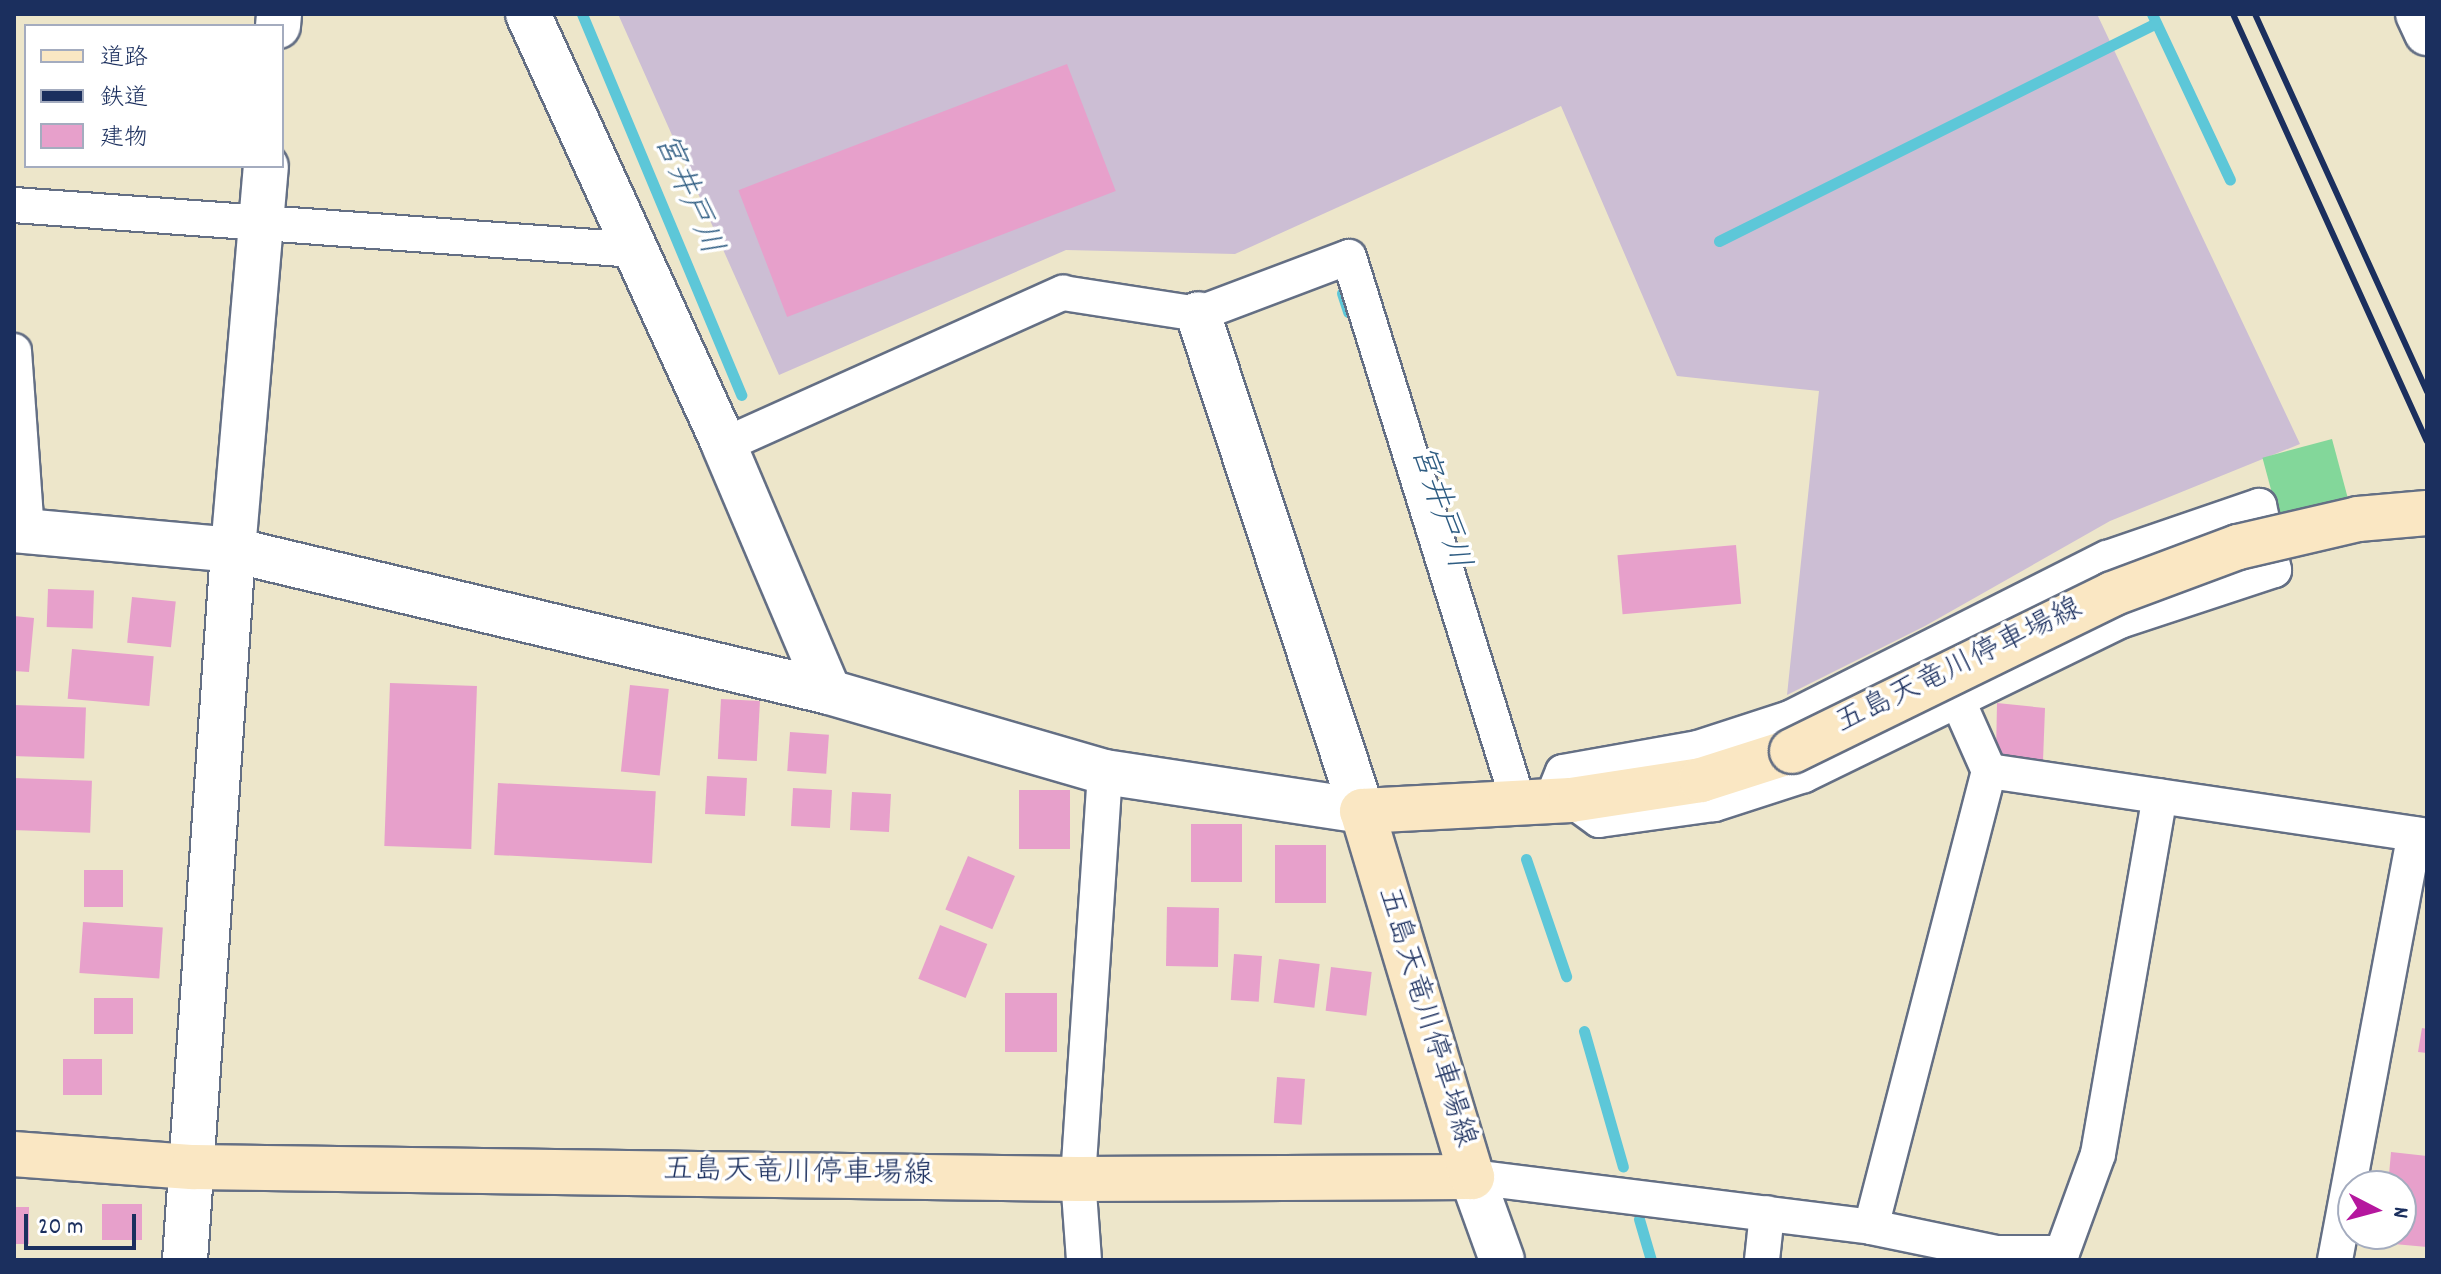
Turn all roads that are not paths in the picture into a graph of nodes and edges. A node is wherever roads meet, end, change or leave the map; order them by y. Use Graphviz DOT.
graph roads {
  1 [pos="528,14"];
  2 [pos="2418,14"];
  3 [pos="2427,33"];
  4 [pos="266,168"];
  5 [pos="14,205"];
  6 [pos="261,222"];
  7 [pos="635,250"];
  8 [pos="1198,314"];
  9 [pos="14,351"];
  10 [pos="724,445"];
  11 [pos="2427,513"];
  12 [pos="20,530"];
  13 [pos="233,550"];
  14 [pos="829,692"];
  15 [pos="1958,701"];
  16 [pos="1989,771"];
  17 [pos="1105,772"];
  18 [pos="2160,796"];
  19 [pos="1547,802"];
  20 [pos="1362,811"];
  21 [pos="2421,835"];
  22 [pos="14,1154"];
  23 [pos="193,1167"];
  24 [pos="1472,1177"];
  25 [pos="1078,1179"];
  26 [pos="1767,1213"];
  27 [pos="1871,1227"];
  28 [pos="1996,1257"];
  29 [pos="185,1260"];
  30 [pos="1084,1260"];
  31 [pos="1502,1260"];
  32 [pos="1762,1260"];
  33 [pos="2335,1260"];
  1 -- 7 [label="street"];
  2 -- 3 [label="street"];
  4 -- 6 [label="street"];
  5 -- 6 [label="street"];
  6 -- 7 [label="street"];
  6 -- 13 [label="street"];
  7 -- 10 [label="street"];
  8 -- 10 [label="street"];
  8 -- 19 [label="street"];
  8 -- 20 [label="street"];
  9 -- 12 [label="street"];
  10 -- 14 [label="street"];
  11 -- 19 [label="main road, 五島天竜川停車場線, bridge"];
  12 -- 13 [label="street"];
  13 -- 14 [label="street"];
  13 -- 23 [label="street"];
  14 -- 17 [label="street"];
  15 -- 16 [label="street"];
  15 -- 19 [label="street"];
  15 -- 19 [label="street"];
  16 -- 18 [label="street"];
  16 -- 27 [label="street"];
  17 -- 20 [label="street"];
  17 -- 25 [label="street"];
  18 -- 21 [label="street"];
  18 -- 28 [label="street"];
  19 -- 20 [label="main road, 五島天竜川停車場線"];
  20 -- 24 [label="main road, 五島天竜川停車場線"];
  21 -- 33 [label="street"];
  22 -- 23 [label="main road, 五島天竜川停車場線"];
  23 -- 25 [label="main road, 五島天竜川停車場線"];
  23 -- 29 [label="street"];
  24 -- 25 [label="main road, 五島天竜川停車場線"];
  24 -- 26 [label="street"];
  24 -- 31 [label="street"];
  25 -- 30 [label="street"];
  26 -- 27 [label="street"];
  26 -- 32 [label="street"];
  27 -- 28 [label="street"];
}
